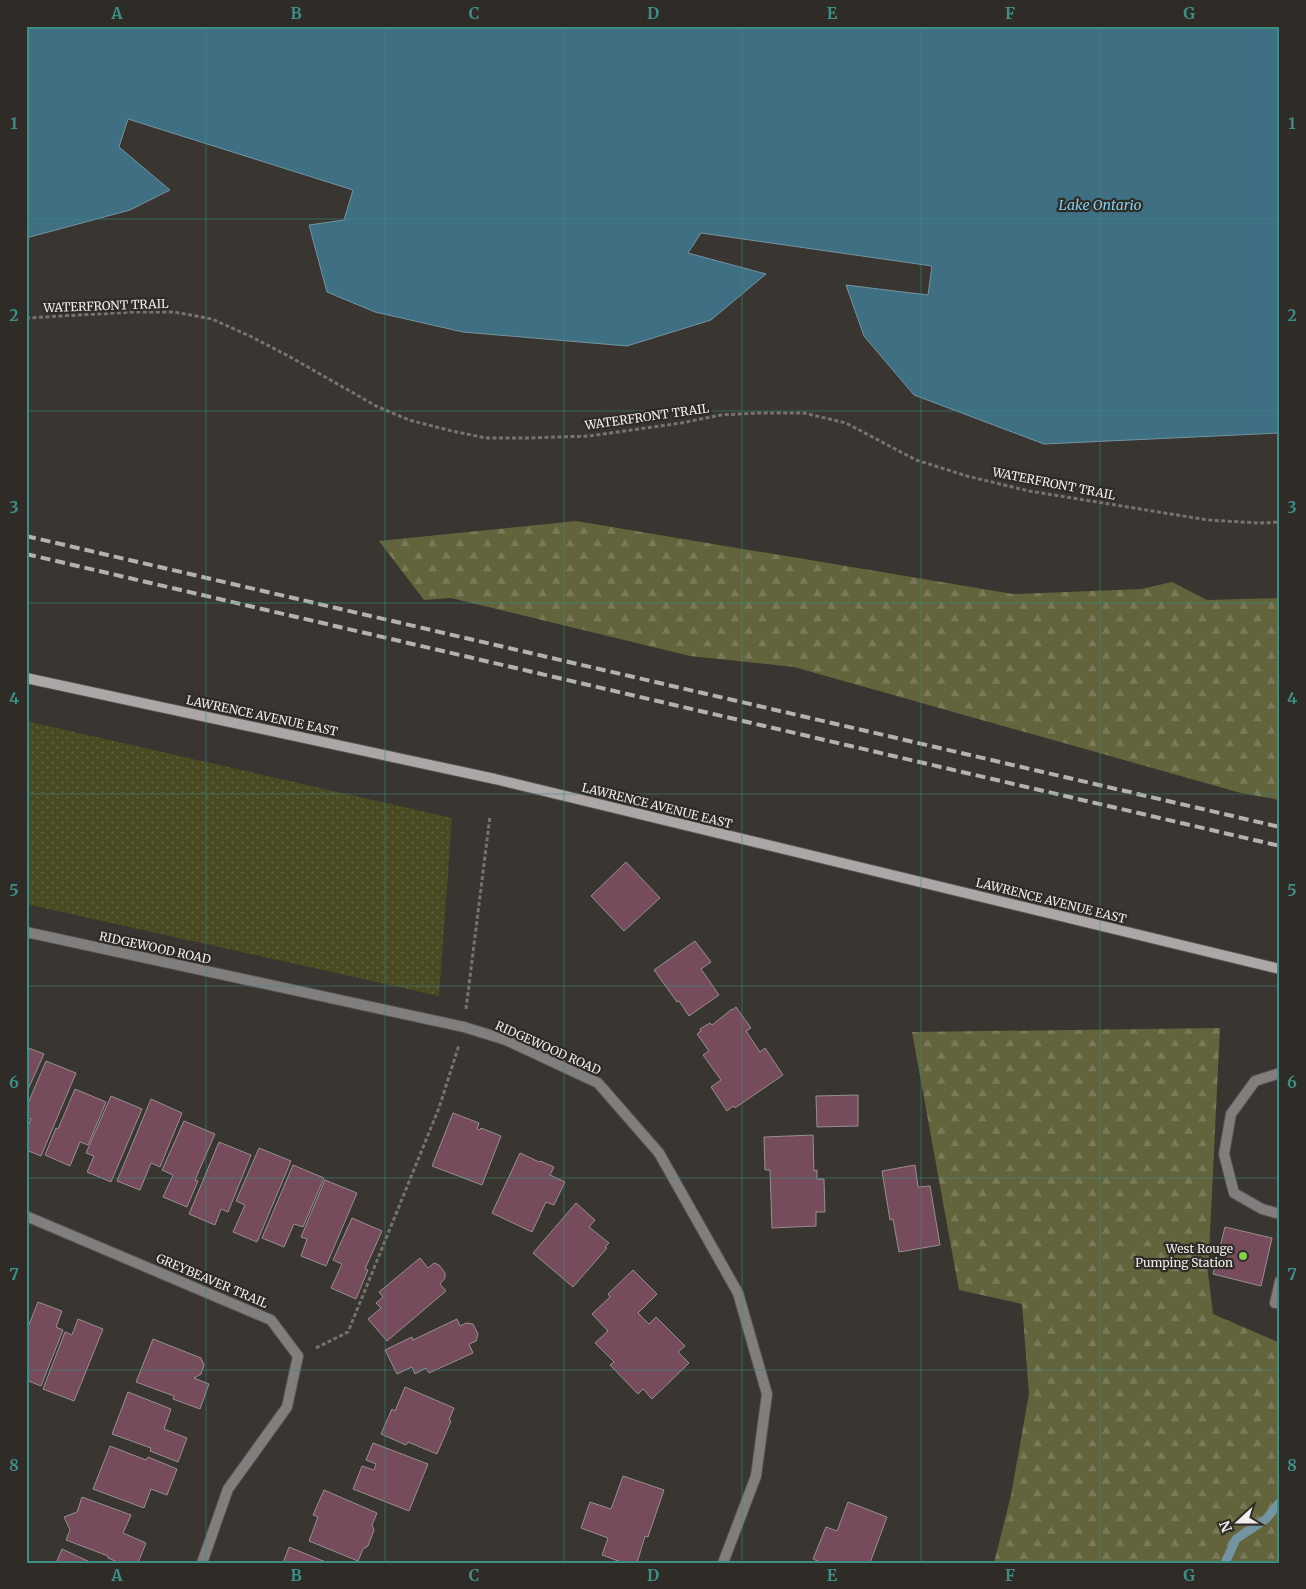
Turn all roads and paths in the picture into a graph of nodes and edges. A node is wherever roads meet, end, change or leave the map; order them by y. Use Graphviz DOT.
graph roads {
  1 [pos="26,318"];
  2 [pos="1280,522"];
  3 [pos="26,678"];
  4 [pos="490,816"];
  5 [pos="26,932"];
  6 [pos="1280,969"];
  7 [pos="464,1028"];
  8 [pos="1280,1073"];
  9 [pos="1280,1214"];
  10 [pos="26,1216"];
  11 [pos="1280,1281"];
  12 [pos="1274,1303"];
  13 [pos="298,1356"];
  14 [pos="202,1563"];
  15 [pos="723,1563"];
  1 -- 2 [label="path, WATERFRONT TRAIL"];
  3 -- 6 [label="street, LAWRENCE AVENUE EAST"];
  4 -- 7 [label="path"];
  5 -- 7 [label="street, RIDGEWOOD ROAD"];
  7 -- 13 [label="path"];
  7 -- 15 [label="street, RIDGEWOOD ROAD"];
  8 -- 9 [label="street"];
  10 -- 13 [label="street, GREYBEAVER TRAIL"];
  11 -- 12 [label="street"];
  13 -- 14 [label="street"];
}
